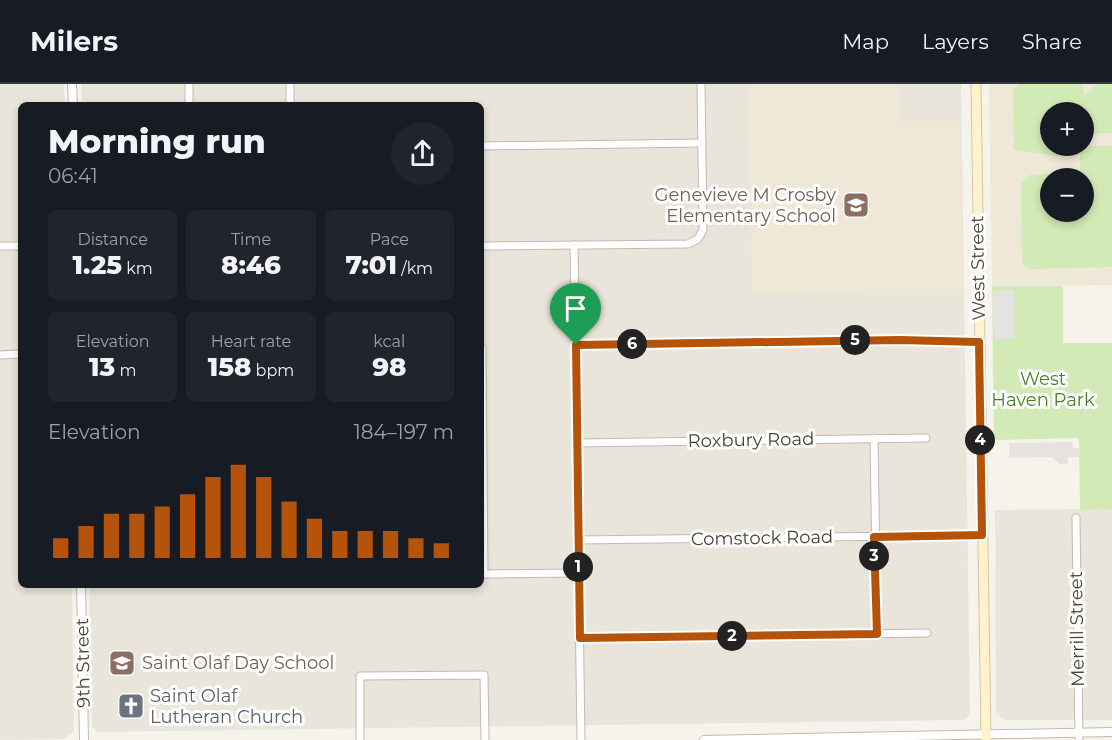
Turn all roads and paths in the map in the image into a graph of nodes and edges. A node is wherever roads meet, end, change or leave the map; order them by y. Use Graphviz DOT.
graph roads {
  1 [pos="72,84"];
  2 [pos="189,84"];
  3 [pos="290,84"];
  4 [pos="701,84"];
  5 [pos="976,84"];
  6 [pos="73,102"];
  7 [pos="189,102"];
  8 [pos="290,102"];
  9 [pos="702,143"];
  10 [pos="484,146"];
  11 [pos="0,246"];
  12 [pos="18,246"];
  13 [pos="484,246"];
  14 [pos="574,246"];
  15 [pos="979,342"];
  16 [pos="576,345"];
  17 [pos="18,354"];
  18 [pos="0,355"];
  19 [pos="874,438"];
  20 [pos="926,438"];
  21 [pos="577,443"];
  22 [pos="1076,518"];
  23 [pos="982,535"];
  24 [pos="874,537"];
  25 [pos="578,540"];
  26 [pos="578,573"];
  27 [pos="484,574"];
  28 [pos="81,588"];
  29 [pos="927,633"];
  30 [pos="877,634"];
  31 [pos="580,638"];
  32 [pos="1112,732"];
  33 [pos="1078,736"];
  34 [pos="986,737"];
  35 [pos="892,738"];
  36 [pos="84,740"];
  37 [pos="360,740"];
  38 [pos="485,740"];
  39 [pos="581,740"];
  40 [pos="704,740"];
  1 -- 6 [label="street"];
  2 -- 7 [label="street"];
  3 -- 8 [label="street"];
  4 -- 9 [label="street"];
  5 -- 15 [label="main road, West Street"];
  9 -- 10 [label="street"];
  9 -- 14 [label="street"];
  11 -- 12 [label="street"];
  13 -- 14 [label="street"];
  14 -- 16 [label="street"];
  15 -- 16 [label="street"];
  15 -- 23 [label="main road, West Street"];
  16 -- 21 [label="street"];
  17 -- 18 [label="street"];
  19 -- 20 [label="street, Roxbury Road"];
  19 -- 21 [label="street, Roxbury Road"];
  19 -- 24 [label="street"];
  21 -- 25 [label="street"];
  22 -- 33 [label="street, Merrill Street"];
  23 -- 24 [label="street, Comstock Road"];
  23 -- 34 [label="main road, West Street"];
  24 -- 25 [label="street, Comstock Road"];
  24 -- 30 [label="street"];
  25 -- 26 [label="street"];
  26 -- 27 [label="street"];
  26 -- 31 [label="street"];
  28 -- 36 [label="street, 9th Street"];
  29 -- 30 [label="street"];
  30 -- 31 [label="street"];
  31 -- 39 [label="street"];
  32 -- 33 [label="street"];
  33 -- 34 [label="street"];
  34 -- 35 [label="street"];
  35 -- 40 [label="street"];
  37 -- 38 [label="street"];
}
